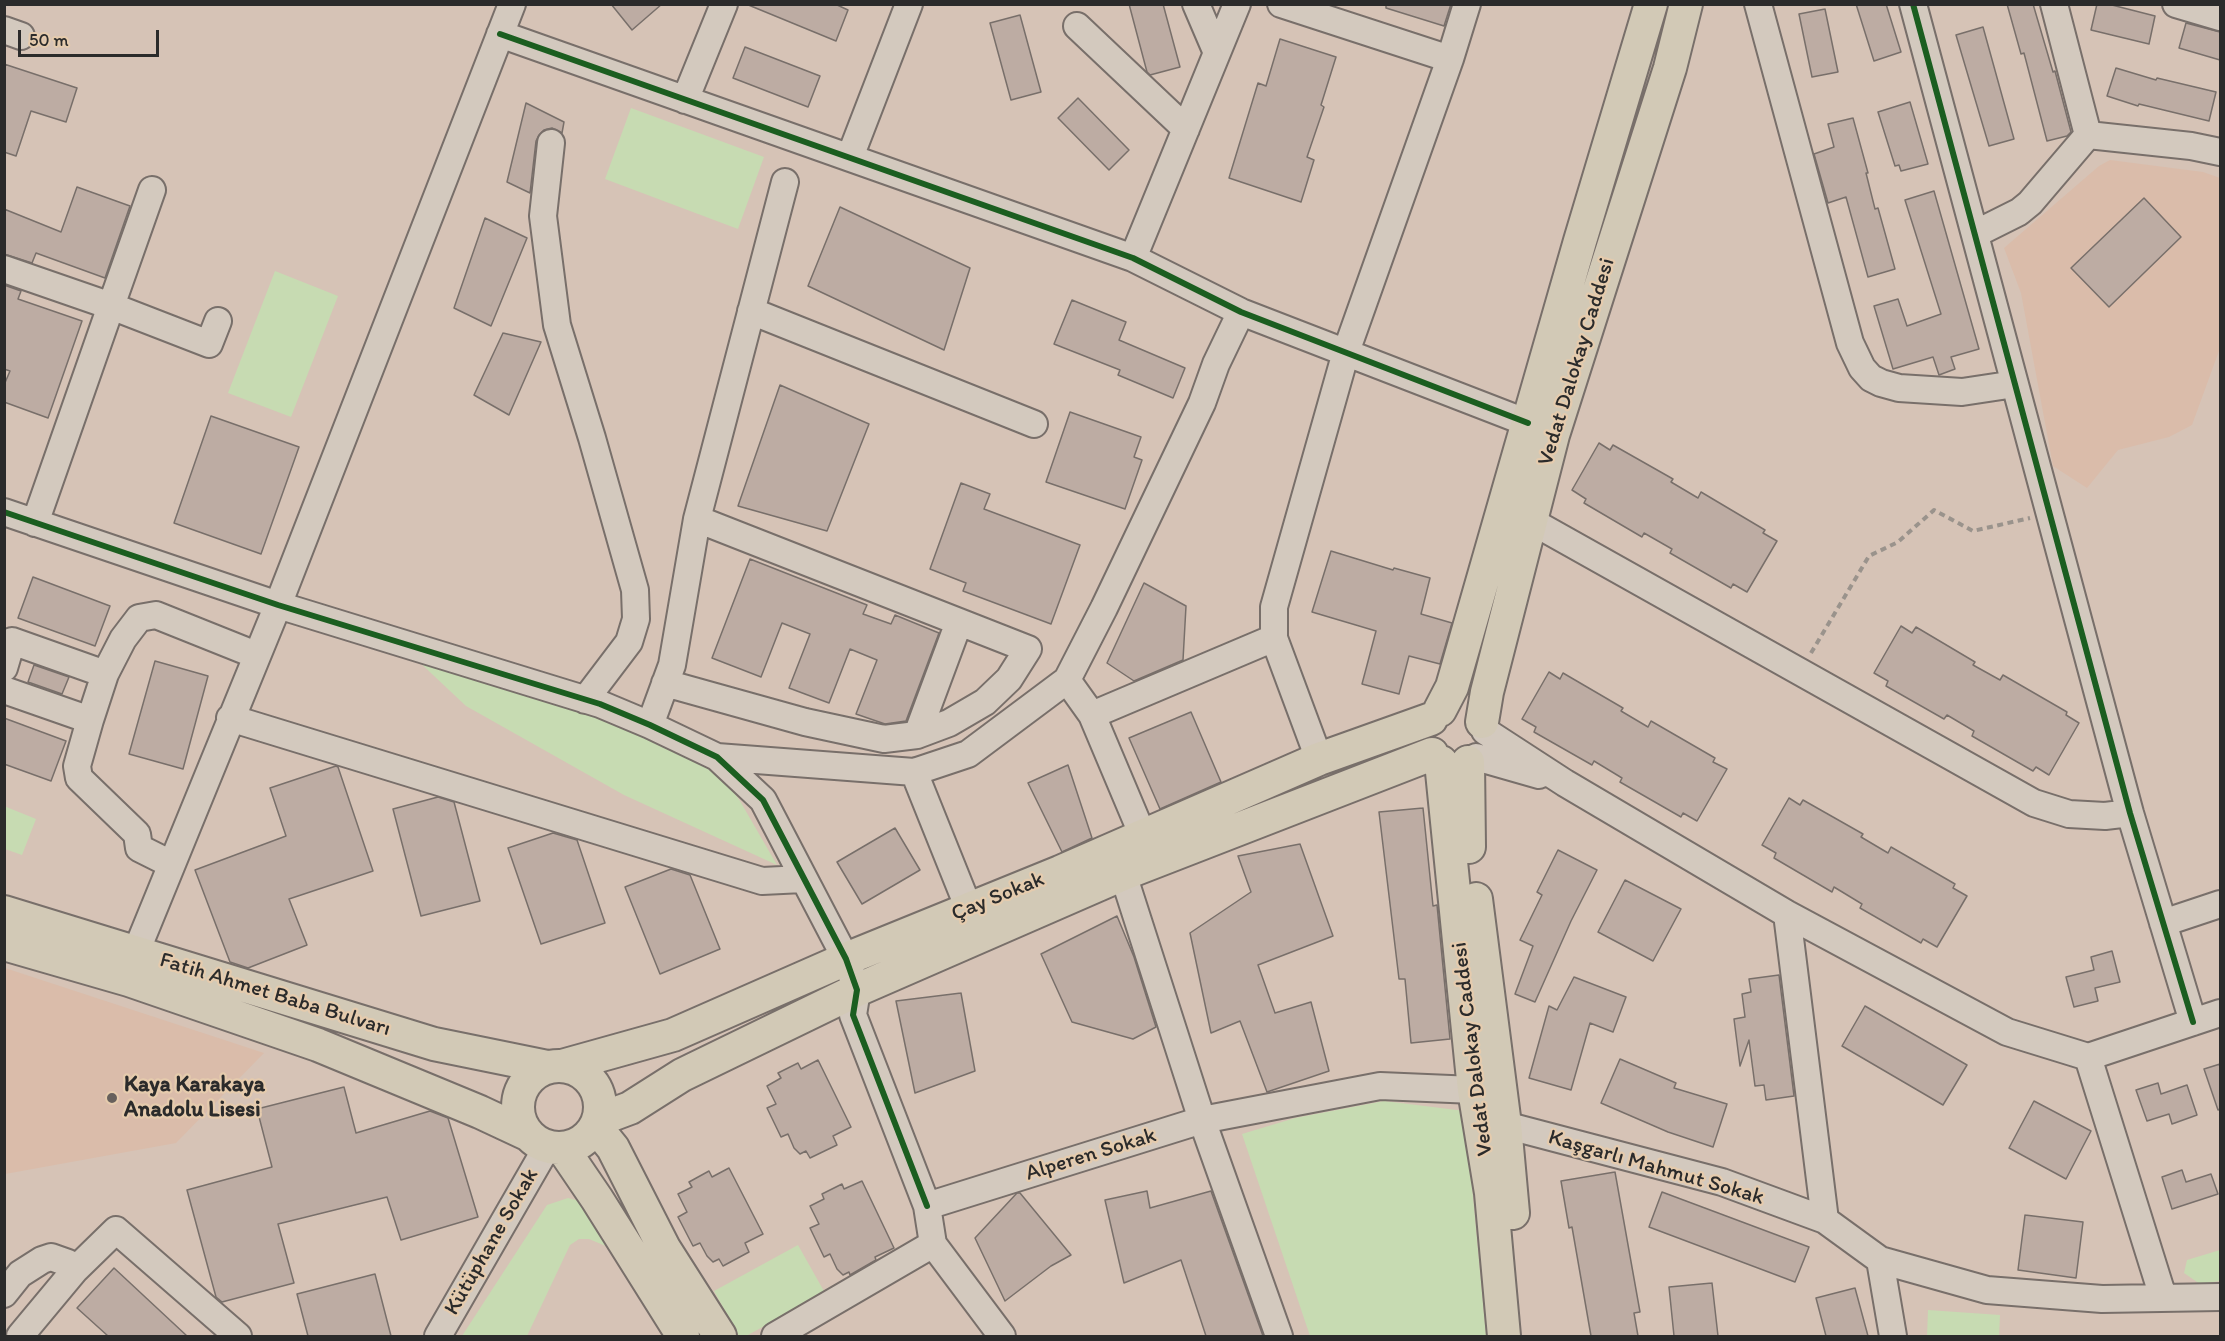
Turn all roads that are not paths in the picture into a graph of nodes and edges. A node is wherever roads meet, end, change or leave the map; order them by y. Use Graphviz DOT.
graph roads {
  1 [pos="512,4"];
  2 [pos="724,4"];
  3 [pos="909,4"];
  4 [pos="1196,4"];
  5 [pos="1238,4"];
  6 [pos="1281,4"];
  7 [pos="1467,4"];
  8 [pos="1651,4"];
  9 [pos="1686,4"];
  10 [pos="1758,4"];
  11 [pos="1913,4"];
  12 [pos="2054,4"];
  13 [pos="2176,4"];
  14 [pos="2220,17"];
  15 [pos="1077,26"];
  16 [pos="500,34"];
  17 [pos="1218,53"];
  18 [pos="1450,59"];
  19 [pos="686,100"];
  20 [pos="1186,129"];
  21 [pos="2088,135"];
  22 [pos="551,143"];
  23 [pos="2220,152"];
  24 [pos="850,157"];
  25 [pos="785,182"];
  26 [pos="152,190"];
  27 [pos="1975,234"];
  28 [pos="1133,258"];
  29 [pos="4,269"];
  30 [pos="111,306"];
  31 [pos="751,312"];
  32 [pos="1241,312"];
  33 [pos="218,321"];
  34 [pos="1346,352"];
  35 [pos="2015,384"];
  36 [pos="1528,423"];
  37 [pos="1034,424"];
  38 [pos="4,512"];
  39 [pos="697,519"];
  40 [pos="1531,521"];
  41 [pos="35,523"];
  42 [pos="278,605"];
  43 [pos="959,622"];
  44 [pos="1274,638"];
  45 [pos="256,655"];
  46 [pos="4,668"];
  47 [pos="105,674"];
  48 [pos="1067,680"];
  49 [pos="665,683"];
  50 [pos="4,690"];
  51 [pos="585,700"];
  52 [pos="1092,715"];
  53 [pos="1435,715"];
  54 [pos="230,718"];
  55 [pos="90,720"];
  56 [pos="650,725"];
  57 [pos="917,735"];
  58 [pos="1464,748"];
  59 [pos="717,757"];
  60 [pos="1319,759"];
  61 [pos="778,761"];
  62 [pos="914,772"];
  63 [pos="763,800"];
  64 [pos="2130,813"];
  65 [pos="1143,836"];
  66 [pos="171,864"];
  67 [pos="1123,873"];
  68 [pos="803,879"];
  69 [pos="2220,904"];
  70 [pos="969,909"];
  71 [pos="4,912"];
  72 [pos="1787,914"];
  73 [pos="2163,923"];
  74 [pos="4,944"];
  75 [pos="136,952"];
  76 [pos="846,959"];
  77 [pos="858,990"];
  78 [pos="2220,1013"];
  79 [pos="2193,1022"];
  80 [pos="2088,1057"];
  81 [pos="555,1067"];
  82 [pos="1474,1090"];
  83 [pos="1202,1120"];
  84 [pos="597,1123"];
  85 [pos="1505,1125"];
  86 [pos="545,1143"];
  87 [pos="927,1206"];
  88 [pos="1825,1221"];
  89 [pos="933,1244"];
  90 [pos="1880,1260"];
  91 [pos="75,1270"];
  92 [pos="4,1293"];
  93 [pos="2163,1297"];
  94 [pos="2220,1297"];
  95 [pos="20,1336"];
  96 [pos="238,1336"];
  97 [pos="438,1336"];
  98 [pos="683,1336"];
  99 [pos="720,1336"];
  100 [pos="776,1336"];
  101 [pos="1002,1336"];
  102 [pos="1279,1336"];
  103 [pos="1504,1336"];
  104 [pos="1525,1336"];
  105 [pos="1893,1336"];
  1 -- 16 [label="street"];
  2 -- 19 [label="street"];
  3 -- 24 [label="street"];
  4 -- 17 [label="street"];
  5 -- 17 [label="street"];
  6 -- 18 [label="street"];
  7 -- 18 [label="street"];
  8 -- 36 [label="main road"];
  9 -- 40 [label="main road, Vedat Dalokay Caddesi"];
  10 -- 35 [label="street"];
  11 -- 27 [label="street"];
  12 -- 21 [label="street"];
  13 -- 14 [label="street"];
  15 -- 20 [label="street"];
  16 -- 19 [label="street"];
  16 -- 42 [label="street"];
  17 -- 20 [label="street"];
  18 -- 34 [label="street"];
  19 -- 24 [label="street"];
  20 -- 28 [label="street"];
  21 -- 23 [label="street"];
  21 -- 27 [label="street"];
  22 -- 51 [label="street"];
  24 -- 28 [label="street"];
  25 -- 31 [label="street"];
  26 -- 30 [label="street"];
  27 -- 35 [label="street"];
  28 -- 32 [label="street"];
  29 -- 30 [label="street"];
  30 -- 33 [label="street"];
  30 -- 41 [label="street"];
  31 -- 37 [label="street"];
  31 -- 39 [label="street"];
  32 -- 34 [label="street"];
  32 -- 48 [label="street"];
  34 -- 36 [label="street"];
  34 -- 44 [label="street"];
  35 -- 64 [label="street"];
  36 -- 53 [label="main road"];
  38 -- 41 [label="street"];
  39 -- 43 [label="street"];
  39 -- 49 [label="street"];
  40 -- 58 [label="main road, Vedat Dalokay Caddesi"];
  40 -- 64 [label="street"];
  41 -- 42 [label="street"];
  42 -- 45 [label="street"];
  42 -- 51 [label="street"];
  43 -- 57 [label="street"];
  43 -- 57 [label="street"];
  44 -- 52 [label="street"];
  44 -- 60 [label="street"];
  45 -- 47 [label="street"];
  45 -- 54 [label="street"];
  46 -- 47 [label="street"];
  47 -- 55 [label="street"];
  48 -- 52 [label="street"];
  48 -- 62 [label="street"];
  49 -- 56 [label="street"];
  49 -- 57 [label="street"];
  50 -- 55 [label="street"];
  51 -- 56 [label="street"];
  52 -- 65 [label="street"];
  53 -- 58 [label="main road"];
  53 -- 58 [label="main road, Çay Sokak"];
  53 -- 60 [label="main road, Çay Sokak"];
  54 -- 66 [label="street"];
  54 -- 68 [label="street"];
  55 -- 66 [label="street"];
  56 -- 59 [label="street"];
  58 -- 67 [label="main road, Çay Sokak"];
  58 -- 72 [label="street"];
  58 -- 82 [label="main road, Vedat Dalokay Caddesi"];
  58 -- 85 [label="main road, Vedat Dalokay Caddesi"];
  59 -- 61 [label="street"];
  59 -- 63 [label="street"];
  60 -- 65 [label="main road, Çay Sokak"];
  61 -- 62 [label="street"];
  61 -- 63 [label="street"];
  62 -- 70 [label="street"];
  63 -- 68 [label="street"];
  64 -- 73 [label="street"];
  65 -- 70 [label="main road, Çay Sokak"];
  66 -- 75 [label="street"];
  67 -- 77 [label="main road, Çay Sokak"];
  67 -- 83 [label="street"];
  68 -- 76 [label="street"];
  69 -- 73 [label="street"];
  70 -- 76 [label="main road, Çay Sokak"];
  71 -- 75 [label="main road, Fatih Ahmet Baba Bulvarı"];
  72 -- 80 [label="street"];
  72 -- 88 [label="street"];
  73 -- 79 [label="street"];
  74 -- 86 [label="main road, Fatih Ahmet Baba Bulvarı"];
  75 -- 81 [label="main road, Fatih Ahmet Baba Bulvarı"];
  76 -- 77 [label="street"];
  76 -- 81 [label="main road, Çay Sokak"];
  77 -- 84 [label="main road, Çay Sokak"];
  77 -- 87 [label="street"];
  78 -- 79 [label="street"];
  79 -- 80 [label="street"];
  80 -- 93 [label="street"];
  81 -- 84 [label="main road"];
  81 -- 86 [label="main road"];
  82 -- 83 [label="street, Alperen Sokak"];
  82 -- 103 [label="main road, Vedat Dalokay Caddesi"];
  83 -- 87 [label="street, Alperen Sokak"];
  83 -- 102 [label="street"];
  84 -- 86 [label="main road"];
  84 -- 99 [label="main road"];
  85 -- 88 [label="street, Kaşgarlı Mahmut Sokak"];
  85 -- 104 [label="main road, Vedat Dalokay Caddesi"];
  86 -- 97 [label="street, Kütüphane Sokak"];
  86 -- 98 [label="main road"];
  87 -- 89 [label="street"];
  88 -- 90 [label="street, Kaşgarlı Mahmut Sokak"];
  89 -- 100 [label="street"];
  89 -- 101 [label="street"];
  90 -- 93 [label="street, Kaşgarlı Mahmut Sokak"];
  90 -- 105 [label="street"];
  91 -- 92 [label="street"];
  91 -- 95 [label="street"];
  91 -- 96 [label="street"];
  93 -- 94 [label="street, Kaşgarlı Mahmut Sokak"];
}
